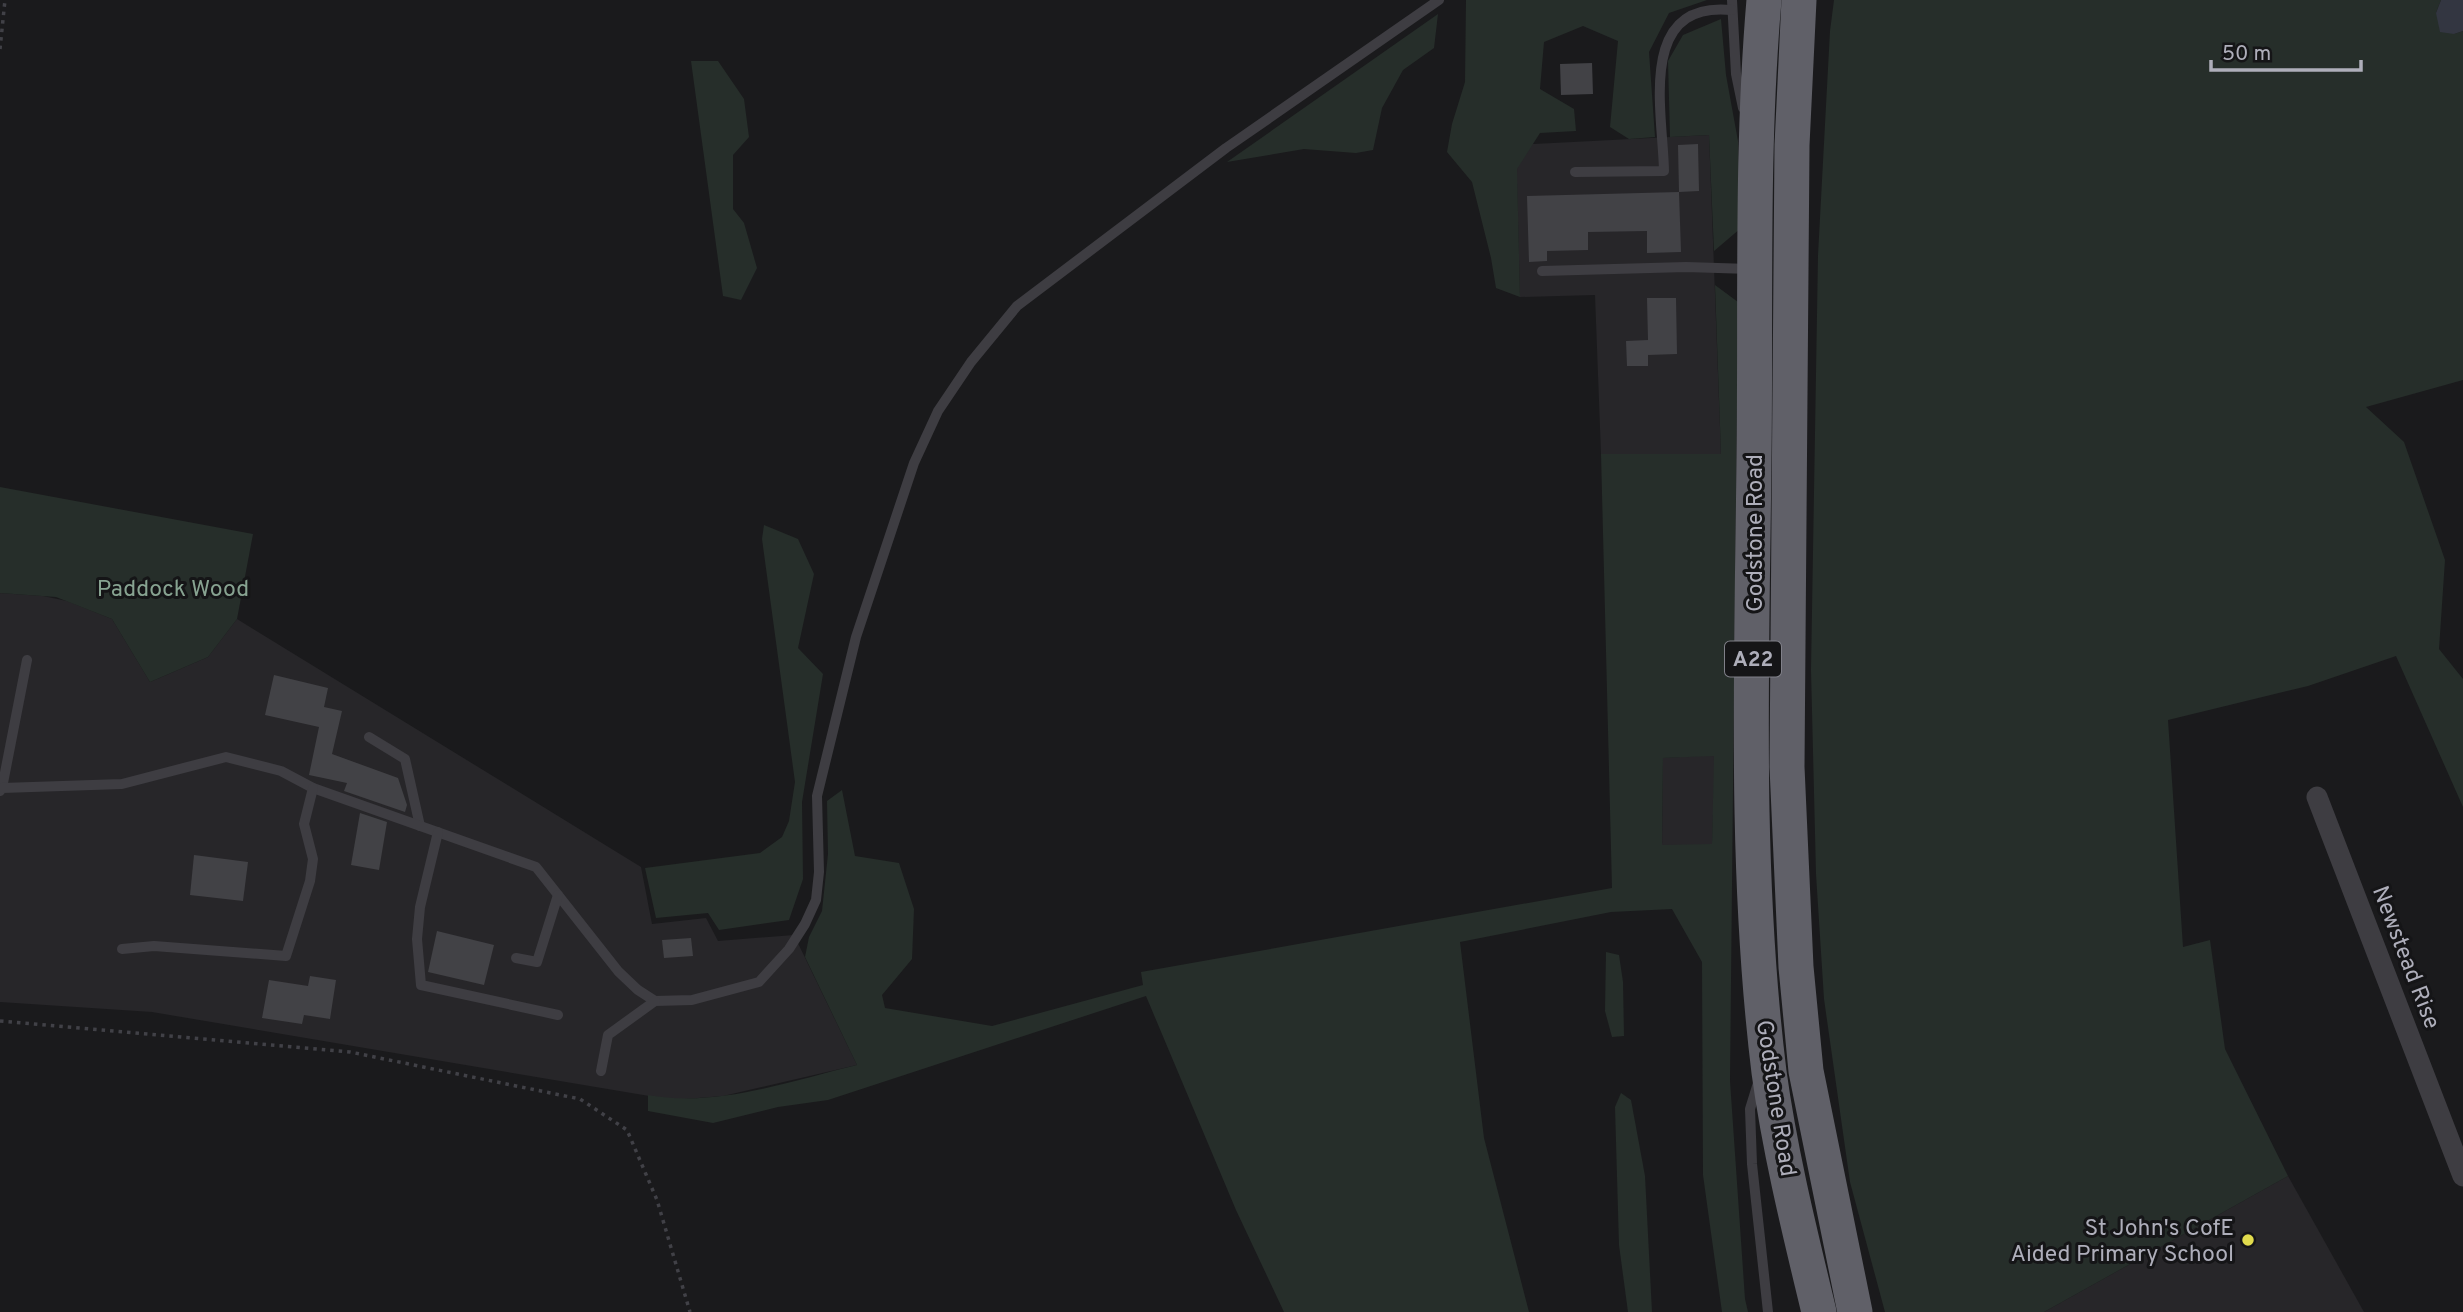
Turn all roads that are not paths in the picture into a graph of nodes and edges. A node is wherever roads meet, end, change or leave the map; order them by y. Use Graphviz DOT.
graph roads {
  1 [pos="1440,0"];
  2 [pos="1799,0"];
  3 [pos="1743,3"];
  4 [pos="1575,172"];
  5 [pos="1756,269"];
  6 [pos="1542,271"];
  7 [pos="27,660"];
  8 [pos="369,737"];
  9 [pos="313,788"];
  10 [pos="1,790"];
  11 [pos="2317,797"];
  12 [pos="420,826"];
  13 [pos="438,832"];
  14 [pos="558,895"];
  15 [pos="122,950"];
  16 [pos="516,958"];
  17 [pos="655,1001"];
  18 [pos="558,1015"];
  19 [pos="1768,1054"];
  20 [pos="601,1071"];
  21 [pos="2463,1176"];
  22 [pos="1768,1312"];
  23 [pos="1819,1312"];
  24 [pos="1855,1312"];
  1 -- 17 [label="lane"];
  2 -- 24 [label="highway, Godstone Road / A22"];
  3 -- 4 [label="lane"];
  3 -- 5 [label="highway, Godstone Road / A22"];
  5 -- 6 [label="lane"];
  5 -- 19 [label="highway, Godstone Road / A22"];
  7 -- 10 [label="lane"];
  8 -- 12 [label="lane"];
  9 -- 10 [label="lane"];
  9 -- 12 [label="lane"];
  9 -- 15 [label="lane"];
  11 -- 21 [label="street, Newstead Rise"];
  12 -- 13 [label="lane"];
  13 -- 14 [label="lane"];
  13 -- 18 [label="lane"];
  14 -- 16 [label="lane"];
  14 -- 17 [label="lane"];
  17 -- 20 [label="lane"];
  19 -- 22 [label="lane"];
  19 -- 23 [label="highway, Godstone Road / A22"];
}
